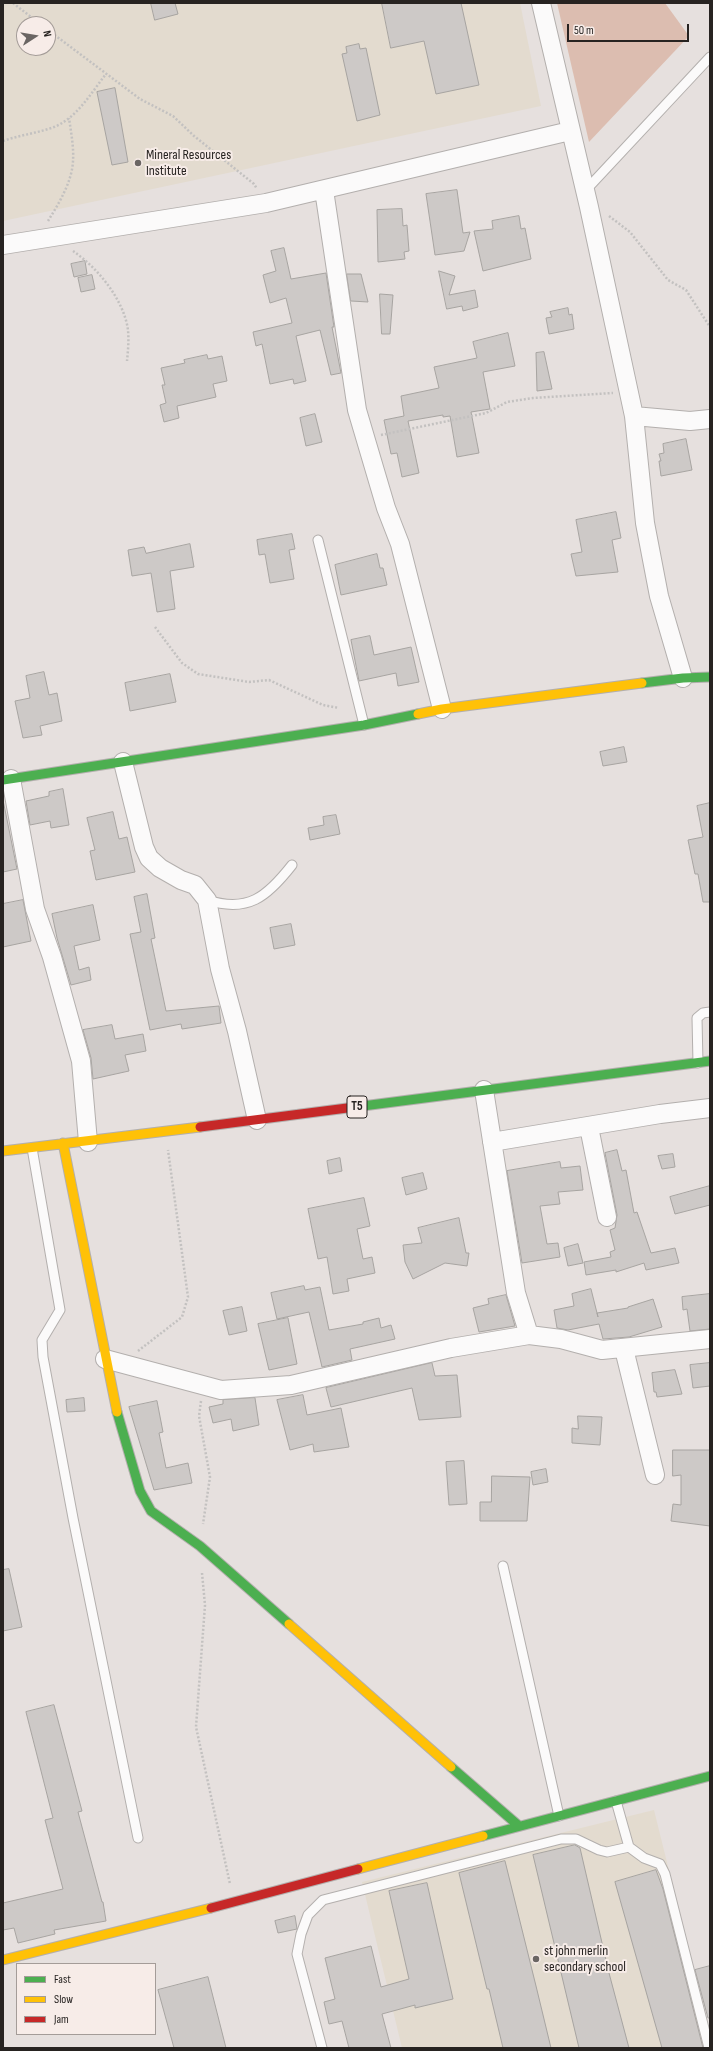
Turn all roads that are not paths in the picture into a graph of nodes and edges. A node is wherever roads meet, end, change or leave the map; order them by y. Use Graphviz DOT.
graph roads {
  1 [pos="541,3"];
  2 [pos="710,57"];
  3 [pos="570,132"];
  4 [pos="324,190"];
  5 [pos="587,199"];
  6 [pos="3,244"];
  7 [pos="634,416"];
  8 [pos="710,419"];
  9 [pos="318,540"];
  10 [pos="710,677"];
  11 [pos="683,678"];
  12 [pos="442,709"];
  13 [pos="364,724"];
  14 [pos="122,762"];
  15 [pos="7,780"];
  16 [pos="292,865"];
  17 [pos="207,900"];
  18 [pos="710,1012"];
  19 [pos="710,1061"];
  20 [pos="698,1063"];
  21 [pos="484,1090"];
  22 [pos="710,1108"];
  23 [pos="257,1120"];
  24 [pos="589,1127"];
  25 [pos="88,1142"];
  26 [pos="492,1142"];
  27 [pos="63,1143"];
  28 [pos="32,1148"];
  29 [pos="3,1151"];
  30 [pos="607,1217"];
  31 [pos="529,1335"];
  32 [pos="710,1340"];
  33 [pos="624,1349"];
  34 [pos="113,1361"];
  35 [pos="654,1474"];
  36 [pos="503,1566"];
  37 [pos="710,1776"];
  38 [pos="616,1801"];
  39 [pos="559,1816"];
  40 [pos="519,1826"];
  41 [pos="138,1838"];
  42 [pos="629,1847"];
  43 [pos="3,1960"];
  44 [pos="322,2048"];
  45 [pos="710,2048"];
  1 -- 3 [label="street"];
  2 -- 5 [label="lane"];
  3 -- 4 [label="street"];
  3 -- 5 [label="street"];
  4 -- 6 [label="street"];
  4 -- 12 [label="street"];
  5 -- 7 [label="street"];
  7 -- 8 [label="street"];
  7 -- 11 [label="street"];
  9 -- 13 [label="lane"];
  10 -- 11 [label="main road"];
  11 -- 12 [label="main road"];
  12 -- 13 [label="main road"];
  13 -- 14 [label="main road"];
  14 -- 15 [label="main road"];
  14 -- 17 [label="street"];
  15 -- 25 [label="street"];
  16 -- 17 [label="lane"];
  17 -- 23 [label="street"];
  18 -- 20 [label="lane"];
  19 -- 20 [label="main road, T5"];
  20 -- 21 [label="main road, T5"];
  21 -- 23 [label="main road, T5"];
  21 -- 26 [label="street"];
  22 -- 24 [label="street"];
  23 -- 25 [label="main road, T5"];
  24 -- 26 [label="street"];
  24 -- 30 [label="street"];
  25 -- 27 [label="main road, T5"];
  26 -- 31 [label="street"];
  27 -- 28 [label="main road, T5"];
  27 -- 34 [label="main road"];
  28 -- 29 [label="main road, T5"];
  28 -- 41 [label="lane"];
  31 -- 33 [label="street"];
  31 -- 34 [label="street"];
  32 -- 33 [label="street"];
  33 -- 35 [label="street"];
  34 -- 40 [label="main road"];
  36 -- 39 [label="lane"];
  37 -- 38 [label="main road"];
  38 -- 39 [label="main road"];
  38 -- 42 [label="lane"];
  39 -- 40 [label="main road"];
  40 -- 43 [label="main road"];
  42 -- 44 [label="lane"];
  42 -- 45 [label="lane"];
}
